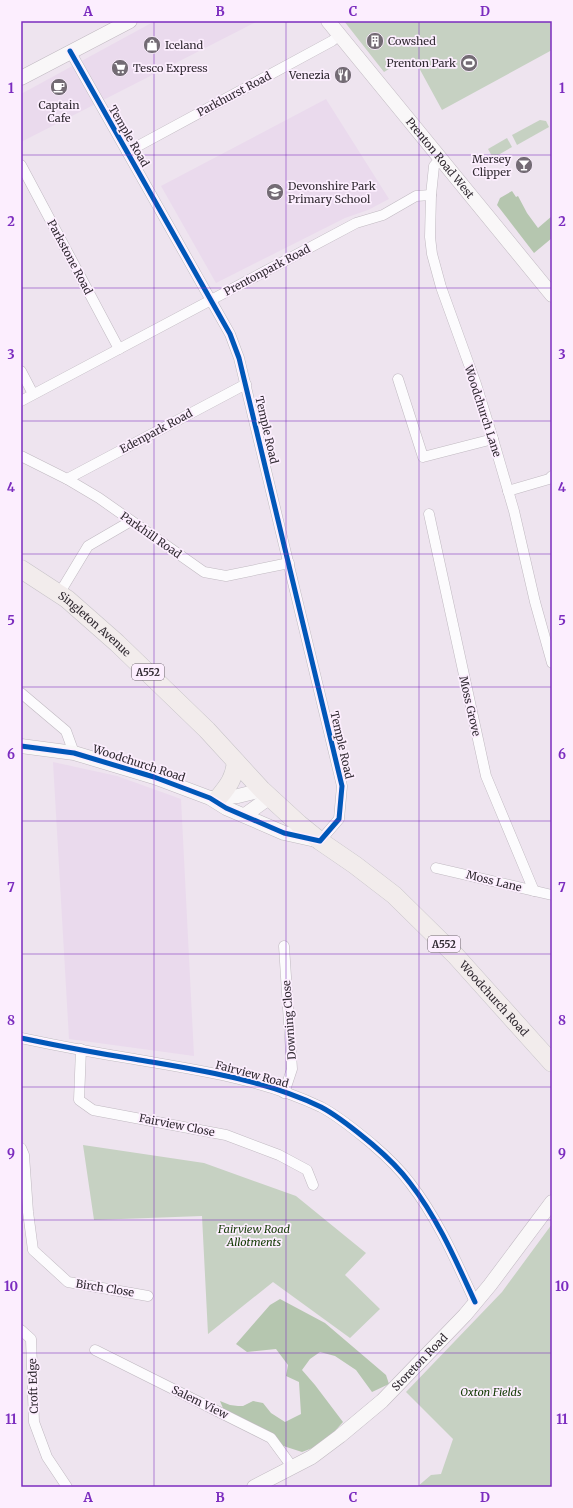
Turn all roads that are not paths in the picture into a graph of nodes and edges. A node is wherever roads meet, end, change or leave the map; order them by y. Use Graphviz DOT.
graph roads {
  1 [pos="130,21"];
  2 [pos="328,21"];
  3 [pos="340,35"];
  4 [pos="70,51"];
  5 [pos="21,78"];
  6 [pos="127,152"];
  7 [pos="440,159"];
  8 [pos="21,165"];
  9 [pos="431,195"];
  10 [pos="552,295"];
  11 [pos="211,300"];
  12 [pos="119,349"];
  13 [pos="21,371"];
  14 [pos="398,379"];
  15 [pos="246,384"];
  16 [pos="33,394"];
  17 [pos="21,401"];
  18 [pos="493,439"];
  19 [pos="21,456"];
  20 [pos="67,479"];
  21 [pos="551,479"];
  22 [pos="508,491"];
  23 [pos="429,514"];
  24 [pos="131,521"];
  25 [pos="289,563"];
  26 [pos="21,569"];
  27 [pos="59,594"];
  28 [pos="552,663"];
  29 [pos="21,693"];
  30 [pos="21,746"];
  31 [pos="74,753"];
  32 [pos="236,762"];
  33 [pos="266,794"];
  34 [pos="214,798"];
  35 [pos="245,815"];
  36 [pos="320,842"];
  37 [pos="436,868"];
  38 [pos="534,891"];
  39 [pos="552,895"];
  40 [pos="284,946"];
  41 [pos="21,1038"];
  42 [pos="81,1049"];
  43 [pos="552,1063"];
  44 [pos="284,1093"];
  45 [pos="21,1148"];
  46 [pos="313,1184"];
  47 [pos="552,1202"];
  48 [pos="148,1296"];
  49 [pos="475,1302"];
  50 [pos="21,1330"];
  51 [pos="95,1350"];
  52 [pos="293,1468"];
  53 [pos="67,1487"];
  54 [pos="254,1487"];
  1 -- 4 [label="street"];
  2 -- 3 [label="street, Prenton Road West"];
  3 -- 6 [label="street, Parkhurst Road"];
  3 -- 7 [label="street, Prenton Road West"];
  4 -- 5 [label="street"];
  4 -- 6 [label="street, Temple Road"];
  6 -- 11 [label="street, Temple Road"];
  7 -- 9 [label="street, Woodchurch Lane"];
  7 -- 10 [label="street, Prenton Road West"];
  8 -- 12 [label="street, Parkstone Road"];
  9 -- 11 [label="street, Prentonpark Road"];
  9 -- 18 [label="street, Woodchurch Lane"];
  11 -- 12 [label="street, Prentonpark Road"];
  11 -- 15 [label="street, Temple Road"];
  12 -- 16 [label="street, Prentonpark Road"];
  13 -- 16 [label="street"];
  14 -- 18 [label="street"];
  15 -- 20 [label="street, Edenpark Road"];
  15 -- 25 [label="street, Temple Road"];
  16 -- 17 [label="street, Prentonpark Road"];
  18 -- 22 [label="street, Woodchurch Lane"];
  19 -- 20 [label="street, Parkhill Road"];
  20 -- 24 [label="street, Parkhill Road"];
  21 -- 22 [label="street"];
  22 -- 28 [label="street, Woodchurch Lane"];
  23 -- 38 [label="street, Moss Grove"];
  24 -- 25 [label="street, Parkhill Road"];
  24 -- 27 [label="street"];
  25 -- 36 [label="street, Temple Road"];
  26 -- 27 [label="highway, Singleton Avenue / A552"];
  27 -- 32 [label="highway, Singleton Avenue / A552"];
  29 -- 31 [label="street"];
  30 -- 31 [label="street, Woodchurch Road"];
  31 -- 34 [label="street, Woodchurch Road"];
  32 -- 33 [label="highway, Singleton Avenue / A552"];
  32 -- 34 [label="highway"];
  33 -- 34 [label="street, Woodchurch Road"];
  33 -- 35 [label="street"];
  33 -- 36 [label="highway, Woodchurch Road / A552"];
  34 -- 35 [label="street, Woodchurch Road"];
  35 -- 36 [label="street, Woodchurch Road"];
  36 -- 43 [label="highway, Woodchurch Road / A552"];
  37 -- 38 [label="street, Moss Lane"];
  38 -- 39 [label="street, Moss Lane"];
  40 -- 44 [label="street, Downing Close"];
  41 -- 42 [label="street, Fairview Road"];
  42 -- 44 [label="street, Fairview Road"];
  42 -- 46 [label="street, Fairview Close"];
  44 -- 49 [label="street, Fairview Road"];
  45 -- 48 [label="street, Birch Close"];
  47 -- 49 [label="street, Storeton Road"];
  49 -- 52 [label="street, Storeton Road"];
  50 -- 53 [label="street, Croft Edge"];
  51 -- 52 [label="street, Salem View"];
  52 -- 54 [label="street, Storeton Road"];
}
